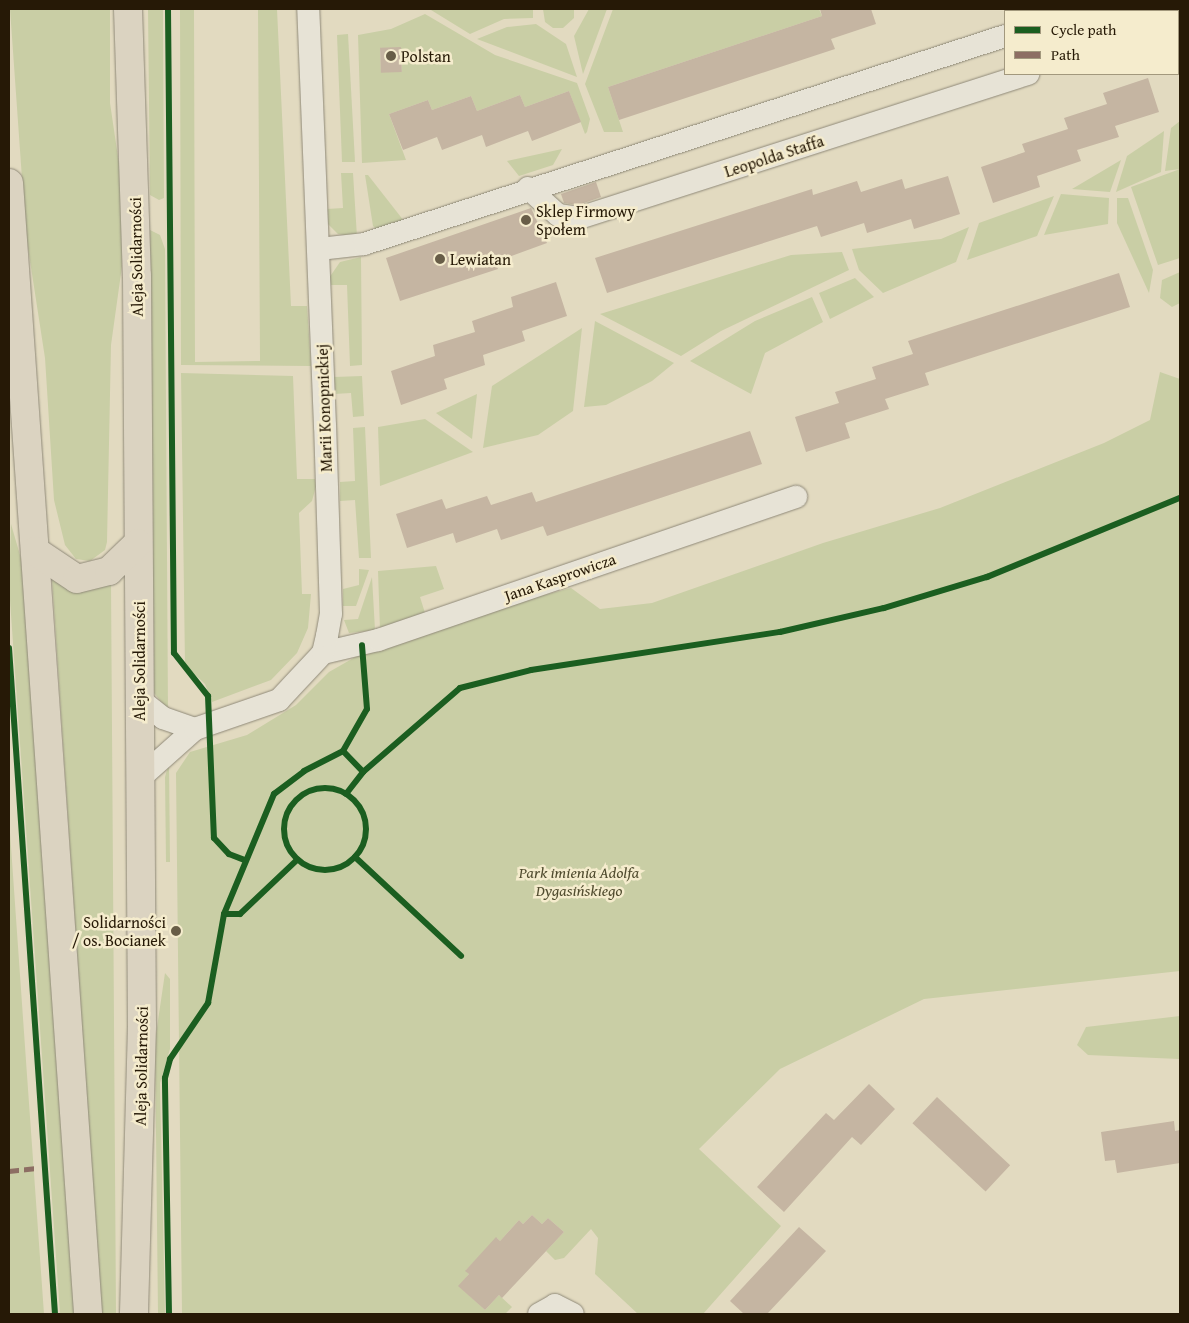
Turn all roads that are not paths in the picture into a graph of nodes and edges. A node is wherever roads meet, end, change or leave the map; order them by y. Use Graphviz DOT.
graph roads {
  1 [pos="128,9"];
  2 [pos="308,9"];
  3 [pos="1004,36"];
  4 [pos="1025,75"];
  5 [pos="9,183"];
  6 [pos="528,188"];
  7 [pos="319,248"];
  8 [pos="796,497"];
  9 [pos="138,543"];
  10 [pos="35,551"];
  11 [pos="323,653"];
  12 [pos="139,699"];
  13 [pos="195,729"];
  14 [pos="140,778"];
  15 [pos="137,1238"];
  16 [pos="88,1314"];
  17 [pos="134,1314"];
  18 [pos="146,1314"];
  19 [pos="539,1314"];
  20 [pos="573,1314"];
  1 -- 9 [label="main road, Aleja Solidarności"];
  2 -- 7 [label="street, Marii Konopnickiej"];
  3 -- 6 [label="street"];
  4 -- 6 [label="street, Leopolda Staffa"];
  5 -- 10 [label="main road"];
  6 -- 7 [label="street"];
  7 -- 11 [label="street, Marii Konopnickiej"];
  8 -- 11 [label="street, Jana Kasprowicza"];
  9 -- 10 [label="main road"];
  9 -- 12 [label="main road, Aleja Solidarności"];
  10 -- 16 [label="main road"];
  11 -- 13 [label="street, Marii Konopnickiej"];
  12 -- 13 [label="street"];
  12 -- 14 [label="main road, Aleja Solidarności"];
  13 -- 14 [label="street, Marii Konopnickiej"];
  14 -- 15 [label="main road, Aleja Solidarności"];
  15 -- 17 [label="main road, Aleja Solidarności"];
  15 -- 18 [label="main road"];
  19 -- 20 [label="street"];
}
